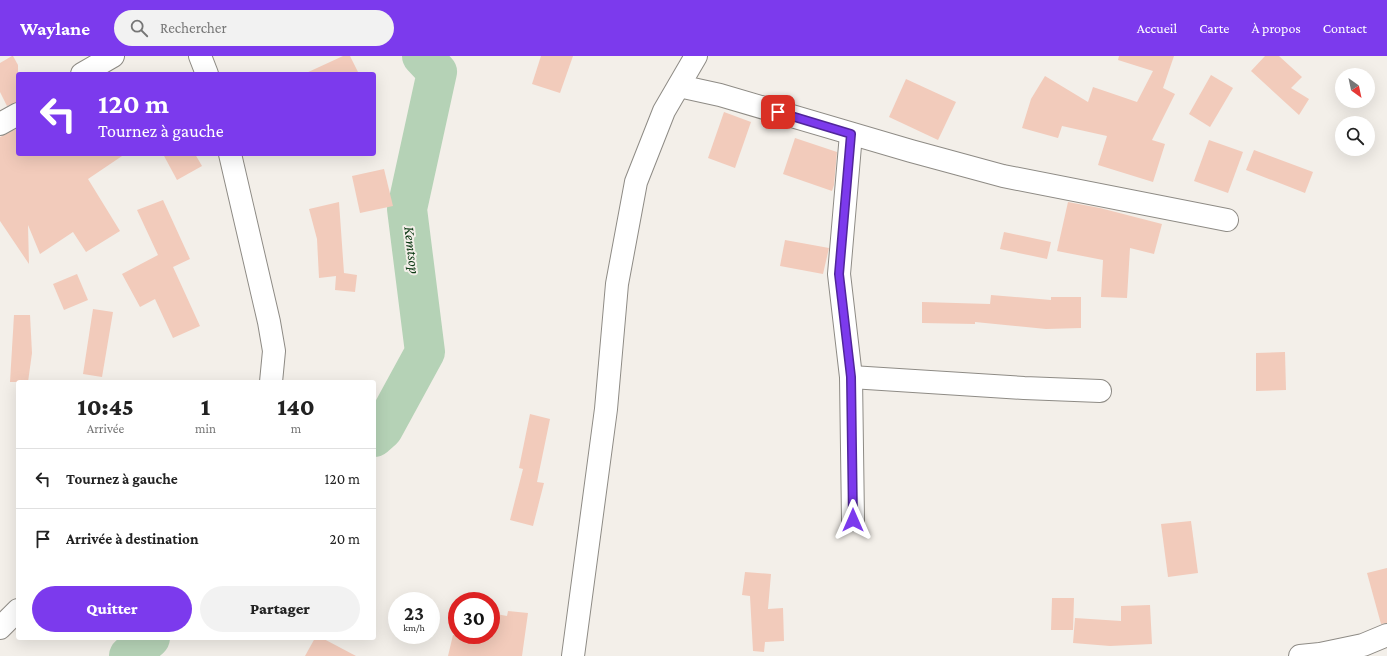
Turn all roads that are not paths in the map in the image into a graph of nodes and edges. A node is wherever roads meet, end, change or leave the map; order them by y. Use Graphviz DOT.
graph roads {
  1 [pos="113,56"];
  2 [pos="200,56"];
  3 [pos="696,56"];
  4 [pos="85,72"];
  5 [pos="207,72"];
  6 [pos="679,86"];
  7 [pos="16,115"];
  8 [pos="0,124"];
  9 [pos="851,134"];
  10 [pos="230,156"];
  11 [pos="1227,220"];
  12 [pos="851,377"];
  13 [pos="271,380"];
  14 [pos="1100,391"];
  15 [pos="853,520"];
  16 [pos="16,612"];
  17 [pos="0,628"];
  18 [pos="1387,634"];
  19 [pos="573,656"];
  20 [pos="1300,656"];
  1 -- 4 [label="street"];
  2 -- 5 [label="street"];
  3 -- 6 [label="street"];
  6 -- 9 [label="street"];
  6 -- 19 [label="street"];
  7 -- 8 [label="street"];
  9 -- 11 [label="street"];
  9 -- 12 [label="street"];
  10 -- 13 [label="street"];
  12 -- 14 [label="street"];
  12 -- 15 [label="street"];
  16 -- 17 [label="street"];
  18 -- 20 [label="street"];
}
